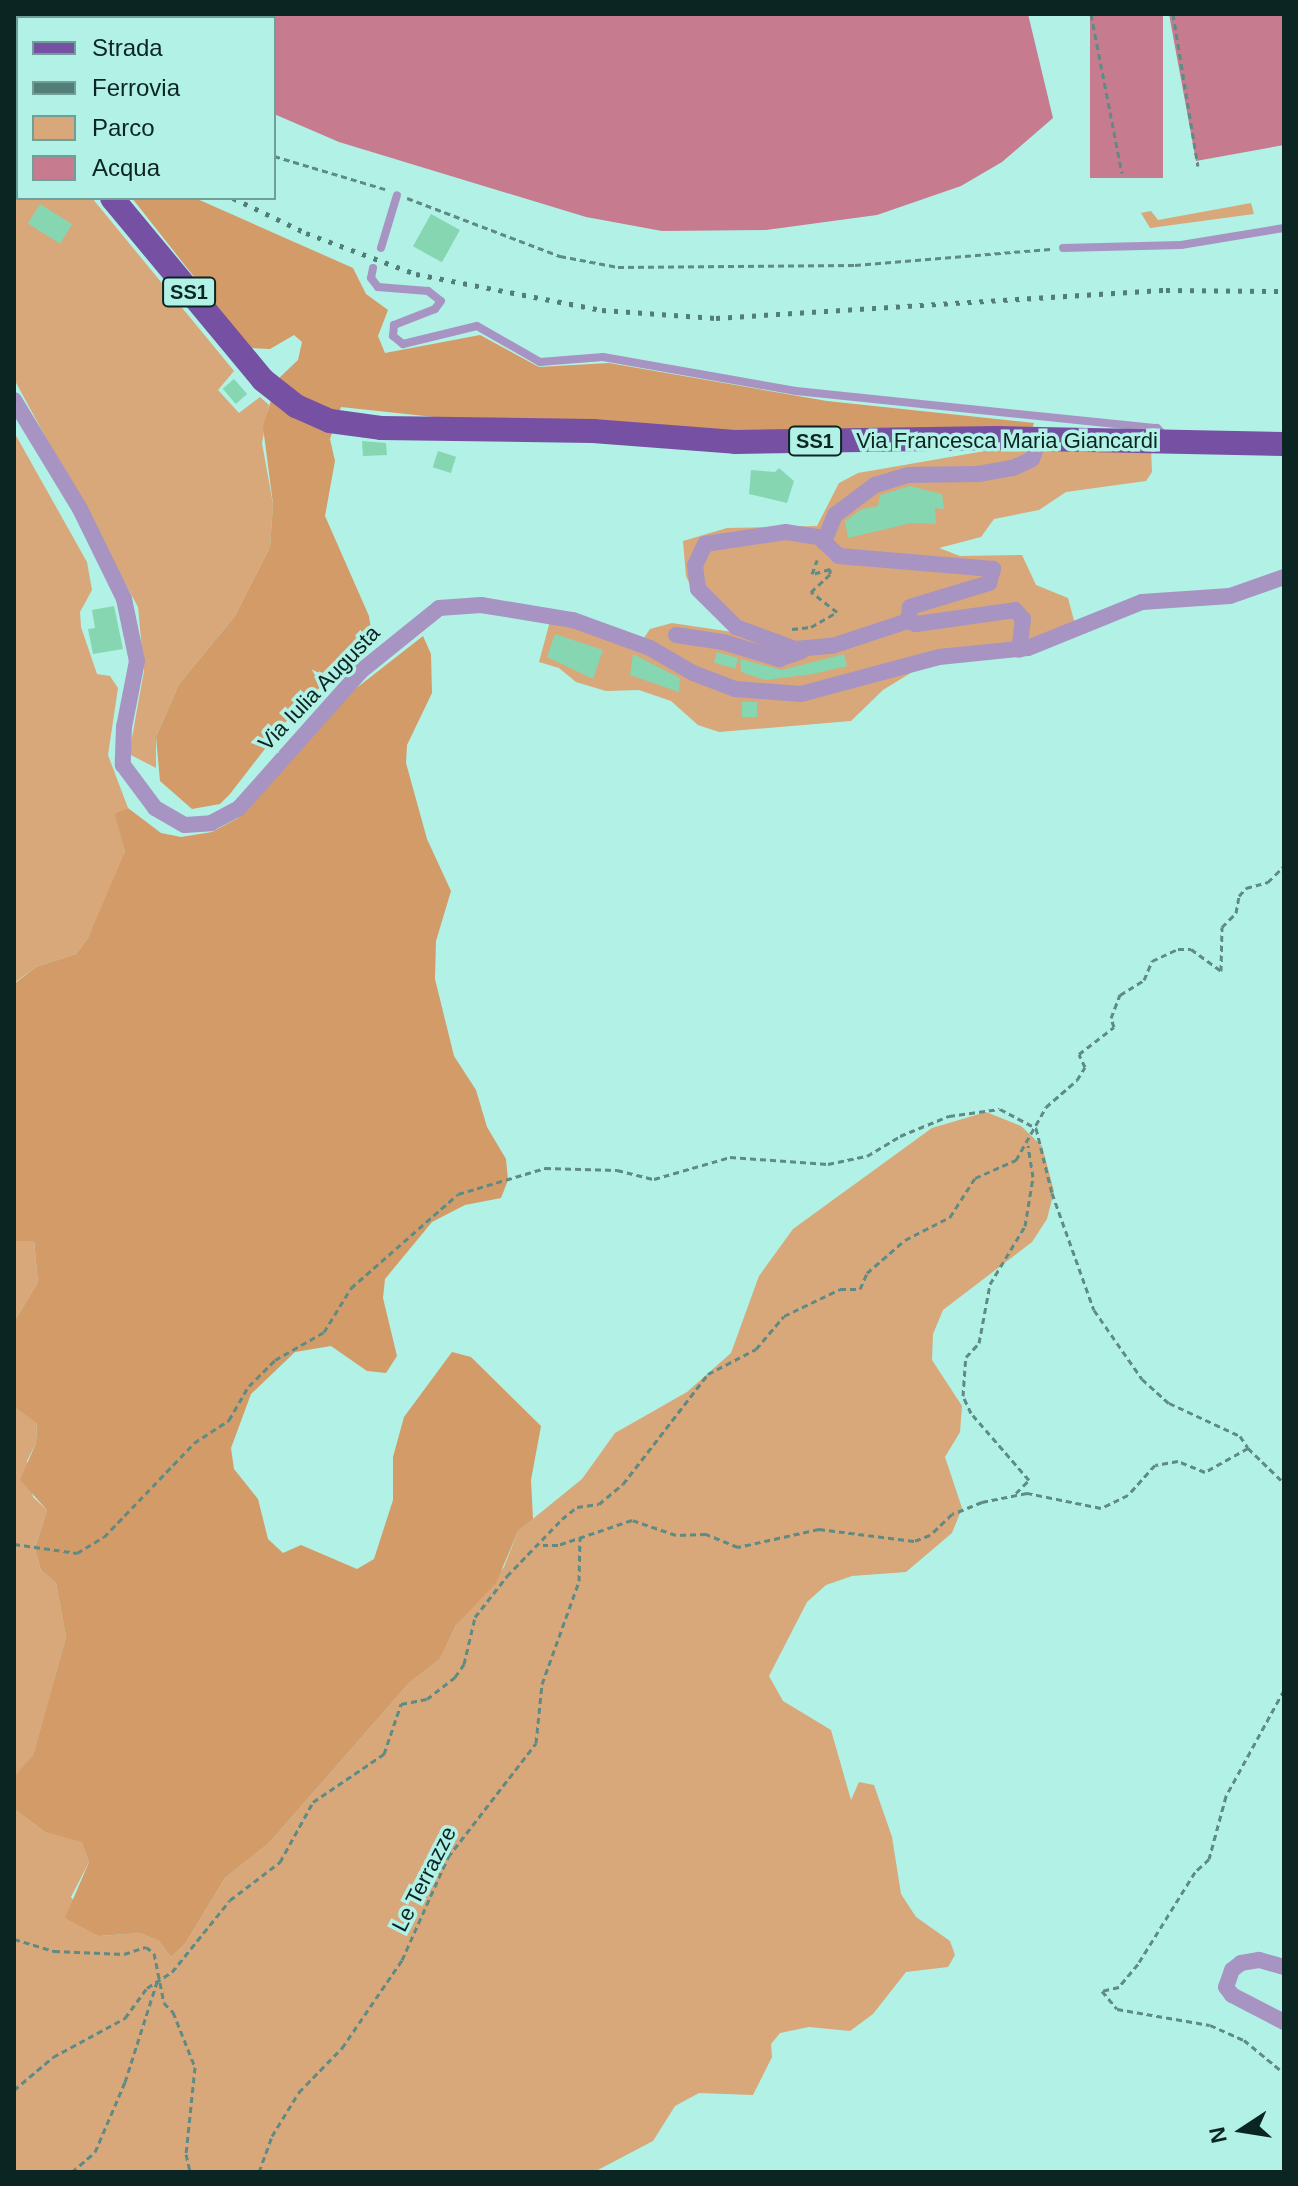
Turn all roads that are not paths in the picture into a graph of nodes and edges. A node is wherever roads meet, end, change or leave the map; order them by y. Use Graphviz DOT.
graph roads {
  1 [pos="397,195"];
  2 [pos="114,200"];
  3 [pos="1284,228"];
  4 [pos="381,248"];
  5 [pos="1063,248"];
  6 [pos="373,268"];
  7 [pos="14,400"];
  8 [pos="1164,437"];
  9 [pos="1040,438"];
  10 [pos="1284,444"];
  11 [pos="819,537"];
  12 [pos="1284,577"];
  13 [pos="908,621"];
  14 [pos="676,635"];
  15 [pos="1019,650"];
  16 [pos="802,651"];
  17 [pos="1284,1967"];
  18 [pos="1284,2022"];
  1 -- 4 [label="lane"];
  2 -- 9 [label="main road, Via Francesca Maria Giancardi / SS1"];
  3 -- 5 [label="lane"];
  6 -- 8 [label="lane"];
  7 -- 15 [label="street, Via Iulia Augusta"];
  8 -- 9 [label="main road, Via Francesca Maria Giancardi / SS1"];
  8 -- 10 [label="main road, Via Francesca Maria Giancardi / SS1"];
  9 -- 11 [label="street"];
  11 -- 13 [label="street"];
  11 -- 16 [label="street"];
  12 -- 15 [label="street, Via Iulia Augusta"];
  13 -- 15 [label="street"];
  13 -- 16 [label="street"];
  14 -- 16 [label="street"];
  17 -- 18 [label="street"];
}
